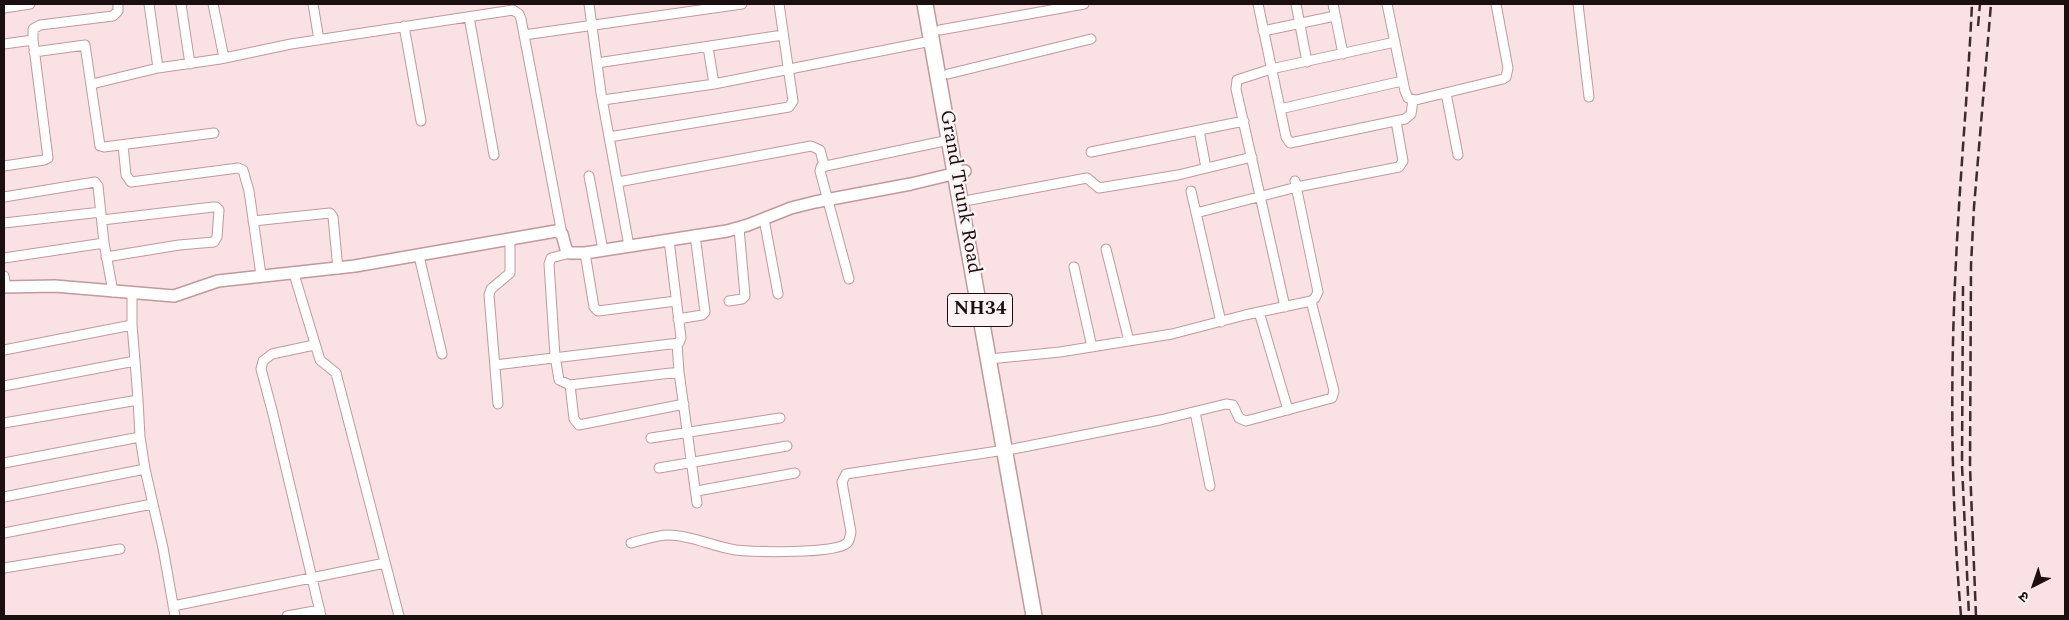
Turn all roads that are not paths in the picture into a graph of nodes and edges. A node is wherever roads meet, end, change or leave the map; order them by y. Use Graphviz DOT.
graph roads {
  1 [pos="30,4"];
  2 [pos="118,4"];
  3 [pos="149,4"];
  4 [pos="180,4"];
  5 [pos="213,4"];
  6 [pos="314,4"];
  7 [pos="589,4"];
  8 [pos="742,4"];
  9 [pos="779,4"];
  10 [pos="925,4"];
  11 [pos="935,4"];
  12 [pos="1084,4"];
  13 [pos="1258,4"];
  14 [pos="1296,4"];
  15 [pos="1333,4"];
  16 [pos="1387,4"];
  17 [pos="1496,4"];
  18 [pos="1578,4"];
  19 [pos="18,5"];
  20 [pos="4,8"];
  21 [pos="1335,16"];
  22 [pos="470,17"];
  23 [pos="1300,23"];
  24 [pos="404,26"];
  25 [pos="591,26"];
  26 [pos="1263,31"];
  27 [pos="524,35"];
  28 [pos="783,35"];
  29 [pos="936,36"];
  30 [pos="33,40"];
  31 [pos="319,40"];
  32 [pos="1090,40"];
  33 [pos="1395,42"];
  34 [pos="4,44"];
  35 [pos="708,47"];
  36 [pos="34,52"];
  37 [pos="1343,54"];
  38 [pos="224,58"];
  39 [pos="1307,62"];
  40 [pos="597,63"];
  41 [pos="190,64"];
  42 [pos="158,68"];
  43 [pos="1272,69"];
  44 [pos="788,70"];
  45 [pos="948,74"];
  46 [pos="1402,81"];
  47 [pos="92,84"];
  48 [pos="714,84"];
  49 [pos="1446,93"];
  50 [pos="1590,97"];
  51 [pos="603,100"];
  52 [pos="1413,100"];
  53 [pos="1280,109"];
  54 [pos="420,120"];
  55 [pos="1244,121"];
  56 [pos="1396,121"];
  57 [pos="1199,130"];
  58 [pos="214,133"];
  59 [pos="609,137"];
  60 [pos="949,140"];
  61 [pos="123,145"];
  62 [pos="1091,152"];
  63 [pos="494,155"];
  64 [pos="1458,155"];
  65 [pos="1252,157"];
  66 [pos="824,165"];
  67 [pos="4,166"];
  68 [pos="1206,168"];
  69 [pos="960,172"];
  70 [pos="589,176"];
  71 [pos="618,182"];
  72 [pos="1296,184"];
  73 [pos="1191,191"];
  74 [pos="1260,196"];
  75 [pos="4,197"];
  76 [pos="827,199"];
  77 [pos="970,200"];
  78 [pos="1196,213"];
  79 [pos="101,216"];
  80 [pos="764,218"];
  81 [pos="253,221"];
  82 [pos="4,223"];
  83 [pos="738,228"];
  84 [pos="562,234"];
  85 [pos="695,235"];
  86 [pos="510,239"];
  87 [pos="669,240"];
  88 [pos="104,243"];
  89 [pos="629,246"];
  90 [pos="1106,249"];
  91 [pos="602,250"];
  92 [pos="570,253"];
  93 [pos="585,253"];
  94 [pos="106,256"];
  95 [pos="419,256"];
  96 [pos="4,258"];
  97 [pos="1074,267"];
  98 [pos="338,269"];
  99 [pos="294,274"];
  100 [pos="261,275"];
  101 [pos="849,279"];
  102 [pos="4,283"];
  103 [pos="113,292"];
  104 [pos="132,294"];
  105 [pos="778,294"];
  106 [pos="676,301"];
  107 [pos="729,301"];
  108 [pos="1311,301"];
  109 [pos="1285,307"];
  110 [pos="1259,312"];
  111 [pos="678,319"];
  112 [pos="1221,322"];
  113 [pos="132,325"];
  114 [pos="1129,341"];
  115 [pos="677,344"];
  116 [pos="314,345"];
  117 [pos="1092,347"];
  118 [pos="4,350"];
  119 [pos="442,354"];
  120 [pos="555,356"];
  121 [pos="993,359"];
  122 [pos="135,361"];
  123 [pos="495,364"];
  124 [pos="679,372"];
  125 [pos="570,385"];
  126 [pos="4,386"];
  127 [pos="138,400"];
  128 [pos="498,404"];
  129 [pos="684,404"];
  130 [pos="1288,410"];
  131 [pos="1195,412"];
  132 [pos="780,418"];
  133 [pos="4,423"];
  134 [pos="688,433"];
  135 [pos="140,437"];
  136 [pos="651,438"];
  137 [pos="787,446"];
  138 [pos="1009,449"];
  139 [pos="4,463"];
  140 [pos="693,463"];
  141 [pos="1012,465"];
  142 [pos="659,468"];
  143 [pos="145,469"];
  144 [pos="795,473"];
  145 [pos="1210,486"];
  146 [pos="697,492"];
  147 [pos="4,497"];
  148 [pos="697,503"];
  149 [pos="152,504"];
  150 [pos="4,533"];
  151 [pos="631,543"];
  152 [pos="120,549"];
  153 [pos="385,563"];
  154 [pos="4,568"];
  155 [pos="312,578"];
  156 [pos="173,606"];
  157 [pos="320,613"];
  158 [pos="175,616"];
  159 [pos="287,616"];
  160 [pos="399,616"];
  161 [pos="1034,616"];
  162 [pos="1044,616"];
  1 -- 19 [label="street"];
  2 -- 30 [label="street"];
  3 -- 42 [label="street"];
  4 -- 41 [label="street"];
  5 -- 38 [label="street"];
  6 -- 31 [label="street"];
  7 -- 25 [label="street"];
  8 -- 25 [label="street"];
  9 -- 28 [label="street"];
  10 -- 29 [label="highway, Grand Trunk Road / NH34"];
  11 -- 29 [label="highway, Grand Trunk Road / NH34"];
  12 -- 29 [label="street"];
  13 -- 26 [label="street"];
  14 -- 23 [label="street"];
  15 -- 21 [label="street"];
  16 -- 33 [label="street"];
  17 -- 49 [label="street"];
  18 -- 50 [label="street"];
  19 -- 20 [label="street"];
  21 -- 23 [label="street"];
  21 -- 37 [label="street"];
  22 -- 24 [label="street"];
  22 -- 27 [label="street"];
  22 -- 63 [label="street"];
  23 -- 26 [label="street"];
  23 -- 39 [label="street"];
  24 -- 31 [label="street"];
  24 -- 54 [label="street"];
  25 -- 27 [label="street"];
  25 -- 40 [label="street"];
  26 -- 43 [label="street"];
  27 -- 84 [label="street"];
  28 -- 35 [label="street"];
  28 -- 44 [label="street"];
  29 -- 44 [label="street"];
  29 -- 45 [label="highway, Grand Trunk Road / NH34"];
  29 -- 60 [label="highway, Grand Trunk Road / NH34"];
  30 -- 34 [label="street"];
  30 -- 36 [label="street"];
  31 -- 38 [label="street"];
  32 -- 45 [label="street"];
  33 -- 37 [label="street"];
  33 -- 46 [label="street"];
  35 -- 40 [label="street"];
  35 -- 48 [label="street"];
  36 -- 47 [label="street"];
  36 -- 67 [label="street"];
  37 -- 39 [label="street"];
  38 -- 41 [label="street"];
  39 -- 43 [label="street"];
  40 -- 51 [label="street"];
  41 -- 42 [label="street"];
  42 -- 47 [label="street"];
  43 -- 53 [label="street"];
  43 -- 55 [label="street"];
  44 -- 48 [label="street"];
  44 -- 59 [label="street"];
  45 -- 69 [label="highway, Grand Trunk Road / NH34"];
  46 -- 52 [label="street"];
  46 -- 53 [label="street"];
  47 -- 61 [label="street"];
  48 -- 51 [label="street"];
  49 -- 52 [label="street"];
  49 -- 64 [label="street"];
  51 -- 59 [label="street"];
  52 -- 56 [label="street"];
  53 -- 56 [label="street"];
  55 -- 57 [label="street"];
  55 -- 65 [label="street"];
  56 -- 72 [label="street"];
  57 -- 62 [label="street"];
  57 -- 68 [label="street"];
  58 -- 61 [label="street"];
  59 -- 71 [label="street"];
  60 -- 66 [label="street"];
  60 -- 69 [label="highway, Grand Trunk Road / NH34"];
  61 -- 81 [label="street"];
  65 -- 68 [label="street"];
  65 -- 74 [label="street"];
  66 -- 71 [label="street"];
  66 -- 76 [label="street"];
  68 -- 77 [label="street"];
  69 -- 76 [label="street"];
  69 -- 77 [label="highway, Grand Trunk Road / NH34"];
  69 -- 121 [label="highway, Grand Trunk Road / NH34"];
  70 -- 91 [label="street"];
  71 -- 89 [label="street"];
  72 -- 74 [label="street"];
  72 -- 108 [label="street"];
  73 -- 78 [label="street"];
  74 -- 78 [label="street"];
  74 -- 109 [label="street"];
  75 -- 79 [label="street"];
  76 -- 80 [label="street"];
  76 -- 101 [label="street"];
  77 -- 121 [label="highway, Grand Trunk Road / NH34"];
  78 -- 112 [label="street"];
  79 -- 82 [label="street"];
  79 -- 88 [label="street"];
  79 -- 94 [label="street"];
  80 -- 83 [label="street"];
  80 -- 105 [label="street"];
  81 -- 98 [label="street"];
  81 -- 100 [label="street"];
  83 -- 85 [label="street"];
  83 -- 107 [label="street"];
  84 -- 86 [label="street"];
  84 -- 92 [label="street"];
  85 -- 87 [label="street"];
  85 -- 111 [label="street"];
  86 -- 95 [label="street"];
  86 -- 123 [label="street"];
  87 -- 89 [label="street"];
  87 -- 106 [label="street"];
  88 -- 94 [label="street"];
  88 -- 96 [label="street"];
  89 -- 91 [label="street"];
  90 -- 114 [label="street"];
  91 -- 93 [label="street"];
  92 -- 93 [label="street"];
  92 -- 120 [label="street"];
  93 -- 106 [label="street"];
  94 -- 103 [label="street"];
  95 -- 98 [label="street"];
  95 -- 119 [label="street"];
  97 -- 117 [label="street"];
  98 -- 99 [label="street"];
  99 -- 100 [label="street"];
  99 -- 116 [label="street"];
  100 -- 104 [label="street"];
  102 -- 103 [label="street"];
  103 -- 104 [label="street"];
  104 -- 113 [label="street"];
  106 -- 111 [label="street"];
  108 -- 109 [label="street"];
  108 -- 130 [label="street"];
  109 -- 110 [label="street"];
  110 -- 112 [label="street"];
  110 -- 130 [label="street"];
  111 -- 115 [label="street"];
  112 -- 114 [label="street"];
  113 -- 118 [label="street"];
  113 -- 122 [label="street"];
  114 -- 117 [label="street"];
  115 -- 120 [label="street"];
  115 -- 124 [label="street"];
  116 -- 153 [label="street"];
  116 -- 155 [label="street"];
  117 -- 121 [label="street"];
  120 -- 123 [label="street"];
  120 -- 125 [label="street"];
  121 -- 138 [label="highway, Grand Trunk Road / NH34"];
  122 -- 126 [label="street"];
  122 -- 127 [label="street"];
  123 -- 128 [label="street"];
  124 -- 125 [label="street"];
  124 -- 129 [label="street"];
  125 -- 129 [label="street"];
  127 -- 133 [label="street"];
  127 -- 135 [label="street"];
  129 -- 134 [label="street"];
  130 -- 131 [label="street"];
  131 -- 138 [label="street"];
  131 -- 145 [label="street"];
  132 -- 134 [label="street"];
  134 -- 136 [label="street"];
  134 -- 140 [label="street"];
  135 -- 139 [label="street"];
  135 -- 143 [label="street"];
  137 -- 140 [label="street"];
  138 -- 141 [label="highway, Grand Trunk Road / NH34"];
  138 -- 151 [label="street"];
  140 -- 142 [label="street"];
  140 -- 146 [label="street"];
  141 -- 161 [label="highway, Grand Trunk Road / NH34"];
  141 -- 162 [label="highway, Grand Trunk Road / NH34"];
  143 -- 147 [label="street"];
  143 -- 149 [label="street"];
  144 -- 146 [label="street"];
  146 -- 148 [label="street"];
  149 -- 150 [label="street"];
  149 -- 156 [label="street"];
  152 -- 154 [label="street"];
  153 -- 155 [label="street"];
  153 -- 160 [label="street"];
  155 -- 156 [label="street"];
  155 -- 157 [label="street"];
  156 -- 158 [label="street"];
  157 -- 159 [label="street"];
}
